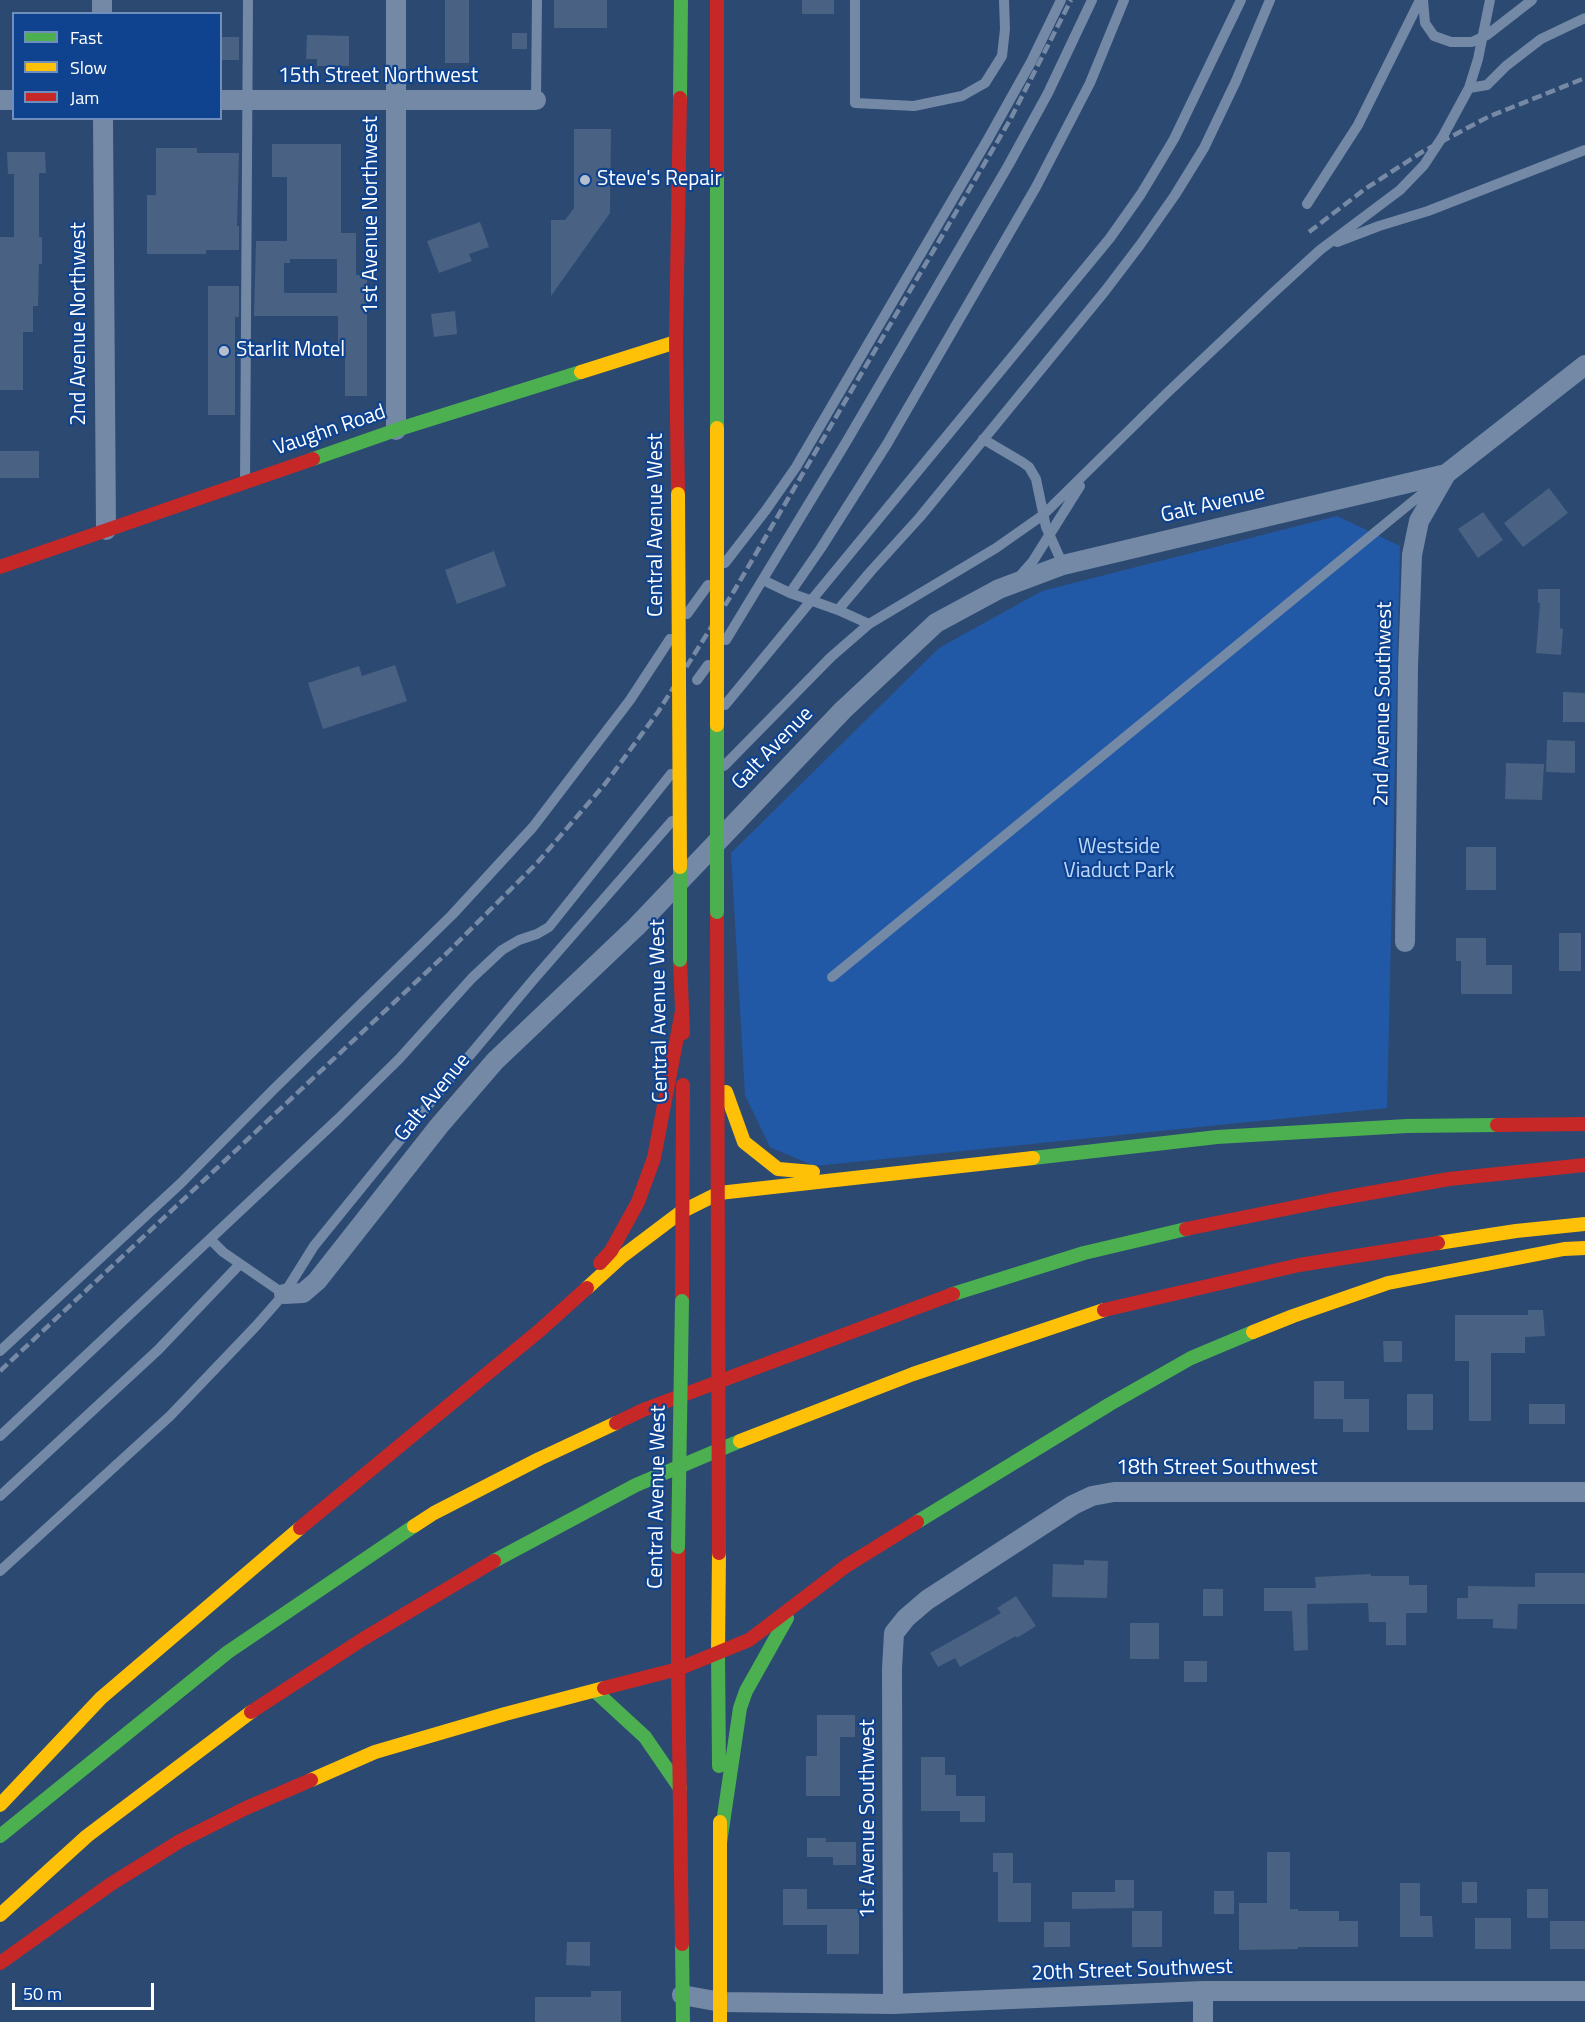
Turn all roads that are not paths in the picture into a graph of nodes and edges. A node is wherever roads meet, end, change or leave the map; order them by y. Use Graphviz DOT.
graph roads {
  1 [pos="248,0"];
  2 [pos="396,0"];
  3 [pos="537,0"];
  4 [pos="681,0"];
  5 [pos="717,0"];
  6 [pos="855,0"];
  7 [pos="1004,0"];
  8 [pos="1061,0"];
  9 [pos="1092,0"];
  10 [pos="1124,0"];
  11 [pos="1241,0"];
  12 [pos="1270,0"];
  13 [pos="1422,0"];
  14 [pos="1490,0"];
  15 [pos="1532,0"];
  16 [pos="1585,18"];
  17 [pos="1481,38"];
  18 [pos="1469,88"];
  19 [pos="222,100"];
  20 [pos="536,100"];
  21 [pos="248,101"];
  22 [pos="396,102"];
  23 [pos="716,103"];
  24 [pos="102,120"];
  25 [pos="1585,150"];
  26 [pos="1307,204"];
  27 [pos="703,246"];
  28 [pos="1320,250"];
  29 [pos="690,328"];
  30 [pos="676,342"];
  31 [pos="688,355"];
  32 [pos="1585,365"];
  33 [pos="396,430"];
  34 [pos="983,440"];
  35 [pos="1091,470"];
  36 [pos="1446,474"];
  37 [pos="245,482"];
  38 [pos="703,506"];
  39 [pos="1043,515"];
  40 [pos="105,530"];
  41 [pos="1049,534"];
  42 [pos="1063,565"];
  43 [pos="0,567"];
  44 [pos="763,580"];
  45 [pos="1012,584"];
  46 [pos="790,593"];
  47 [pos="717,594"];
  48 [pos="810,600"];
  49 [pos="838,610"];
  50 [pos="869,624"];
  51 [pos="697,680"];
  52 [pos="707,728"];
  53 [pos="692,747"];
  54 [pos="707,783"];
  55 [pos="692,799"];
  56 [pos="1405,942"];
  57 [pos="831,977"];
  58 [pos="682,1011"];
  59 [pos="718,1070"];
  60 [pos="1585,1125"];
  61 [pos="1585,1165"];
  62 [pos="856,1176"];
  63 [pos="719,1193"];
  64 [pos="681,1212"];
  65 [pos="1585,1224"];
  66 [pos="210,1239"];
  67 [pos="1585,1248"];
  68 [pos="240,1264"];
  69 [pos="285,1294"];
  70 [pos="539,1331"];
  71 [pos="0,1351"];
  72 [pos="0,1436"];
  73 [pos="1585,1492"];
  74 [pos="0,1496"];
  75 [pos="0,1571"];
  76 [pos="795,1604"];
  77 [pos="894,1633"];
  78 [pos="718,1652"];
  79 [pos="678,1669"];
  80 [pos="595,1691"];
  81 [pos="680,1788"];
  82 [pos="0,1805"];
  83 [pos="0,1836"];
  84 [pos="720,1843"];
  85 [pos="0,1915"];
  86 [pos="0,1963"];
  87 [pos="1203,1991"];
  88 [pos="1585,1991"];
  89 [pos="682,1995"];
  90 [pos="721,2002"];
  91 [pos="893,2004"];
  92 [pos="683,2022"];
  93 [pos="720,2022"];
  94 [pos="1203,2022"];
  1 -- 21 [label="lane"];
  2 -- 22 [label="street, 1st Avenue Northwest"];
  3 -- 20 [label="lane"];
  4 -- 30 [label="main road, Central Avenue West"];
  5 -- 23 [label="main road"];
  6 -- 7 [label="lane"];
  8 -- 71 [label="lane"];
  9 -- 44 [label="lane"];
  10 -- 46 [label="lane"];
  11 -- 48 [label="lane"];
  12 -- 34 [label="lane"];
  13 -- 17 [label="lane"];
  13 -- 26 [label="lane"];
  14 -- 17 [label="lane"];
  15 -- 17 [label="lane"];
  16 -- 18 [label="lane"];
  17 -- 18 [label="lane"];
  18 -- 28 [label="lane"];
  19 -- 21 [label="street, 15th Street Northwest"];
  20 -- 22 [label="street, 15th Street Northwest"];
  21 -- 22 [label="street, 15th Street Northwest"];
  21 -- 37 [label="lane"];
  22 -- 33 [label="street, 1st Avenue Northwest"];
  23 -- 27 [label="main road"];
  23 -- 47 [label="main road, bridge"];
  24 -- 40 [label="street, 2nd Avenue Northwest"];
  25 -- 28 [label="lane"];
  28 -- 35 [label="lane"];
  29 -- 30 [label="main road"];
  30 -- 31 [label="main road"];
  30 -- 33 [label="main road, Vaughn Road"];
  30 -- 58 [label="main road, Central Avenue West, bridge"];
  32 -- 36 [label="street"];
  33 -- 37 [label="main road, Vaughn Road"];
  34 -- 39 [label="lane"];
  34 -- 49 [label="lane"];
  35 -- 39 [label="lane"];
  35 -- 41 [label="lane"];
  36 -- 42 [label="street, Galt Avenue"];
  36 -- 56 [label="street, 2nd Avenue Southwest"];
  36 -- 57 [label="lane"];
  37 -- 40 [label="main road, Vaughn Road"];
  38 -- 47 [label="main road, bridge"];
  39 -- 41 [label="lane"];
  39 -- 50 [label="lane"];
  40 -- 43 [label="main road, Vaughn Road"];
  41 -- 42 [label="lane"];
  41 -- 45 [label="lane"];
  42 -- 45 [label="street, Galt Avenue"];
  44 -- 46 [label="lane"];
  44 -- 51 [label="lane"];
  45 -- 69 [label="street, Galt Avenue"];
  46 -- 48 [label="lane"];
  47 -- 59 [label="main road, bridge"];
  48 -- 49 [label="lane"];
  48 -- 52 [label="lane"];
  49 -- 50 [label="lane"];
  50 -- 54 [label="lane"];
  53 -- 66 [label="lane"];
  55 -- 69 [label="lane"];
  58 -- 64 [label="main road, Central Avenue West"];
  58 -- 70 [label="main road"];
  59 -- 62 [label="main road"];
  59 -- 63 [label="main road"];
  60 -- 62 [label="main road"];
  61 -- 83 [label="main road"];
  62 -- 63 [label="main road"];
  63 -- 64 [label="main road"];
  63 -- 78 [label="main road, bridge"];
  64 -- 70 [label="main road"];
  64 -- 79 [label="main road, Central Avenue West, bridge"];
  65 -- 85 [label="main road"];
  66 -- 68 [label="lane"];
  66 -- 72 [label="lane"];
  67 -- 76 [label="main road"];
  68 -- 69 [label="lane"];
  68 -- 74 [label="lane"];
  69 -- 75 [label="lane"];
  70 -- 82 [label="main road"];
  73 -- 77 [label="street, 18th Street Southwest"];
  76 -- 78 [label="main road"];
  76 -- 84 [label="main road"];
  77 -- 91 [label="street, 1st Avenue Southwest"];
  78 -- 79 [label="main road"];
  78 -- 84 [label="main road"];
  79 -- 80 [label="main road"];
  79 -- 81 [label="main road, Central Avenue West"];
  80 -- 81 [label="main road"];
  80 -- 86 [label="main road"];
  81 -- 89 [label="main road, Central Avenue West"];
  84 -- 90 [label="main road"];
  87 -- 88 [label="street, 20th Street Southwest"];
  87 -- 91 [label="street, 20th Street Southwest"];
  87 -- 94 [label="street"];
  89 -- 90 [label="street, 20th Street Southwest"];
  89 -- 92 [label="main road, Central Avenue West"];
  90 -- 91 [label="street, 20th Street Southwest"];
  90 -- 93 [label="main road"];
}
